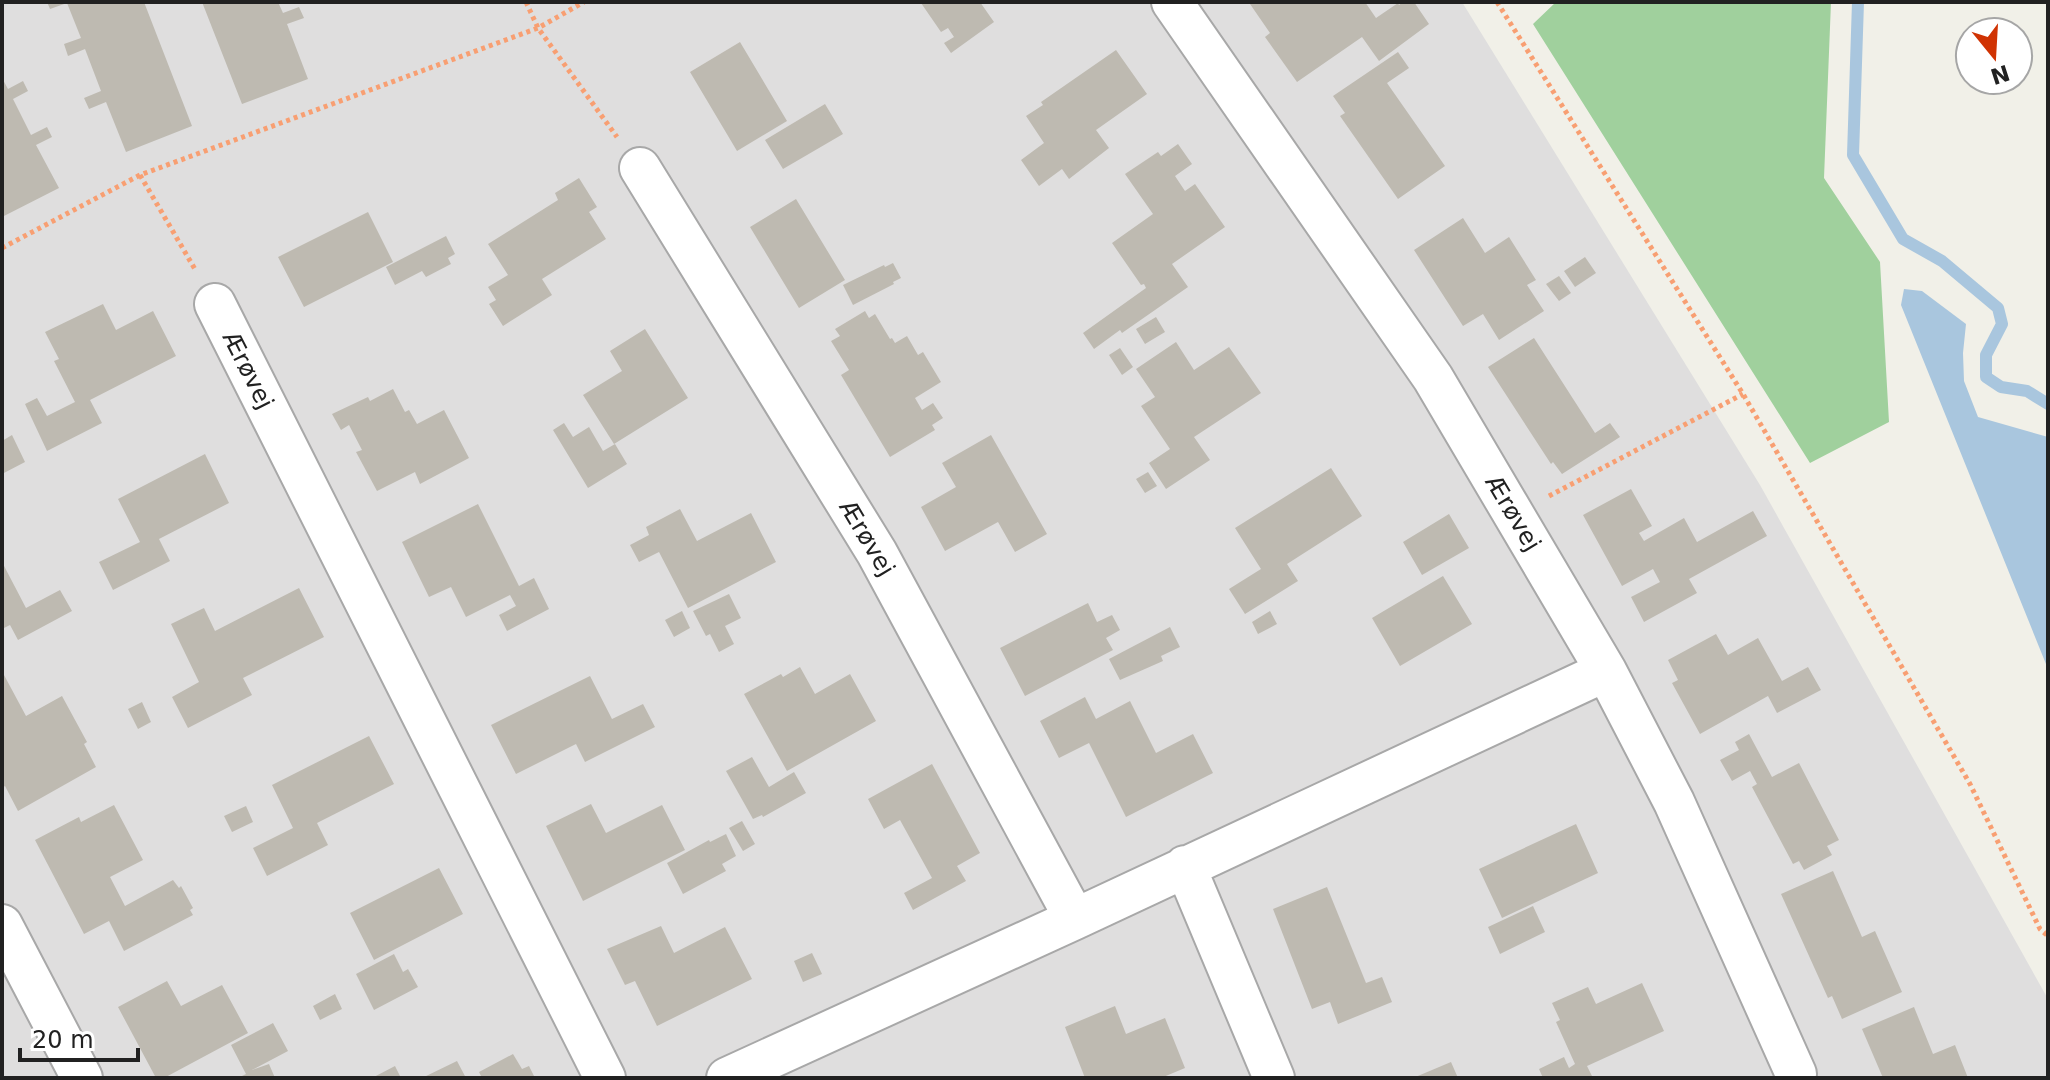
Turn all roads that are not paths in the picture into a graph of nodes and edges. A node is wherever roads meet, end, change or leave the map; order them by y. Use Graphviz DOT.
graph roads {
  1 [pos="1172,2"];
  2 [pos="640,168"];
  3 [pos="215,304"];
  4 [pos="1606,671"];
  5 [pos="1185,866"];
  6 [pos="1075,919"];
  7 [pos="2,925"];
  8 [pos="753,1073"];
  9 [pos="1796,1074"];
  10 [pos="82,1078"];
  11 [pos="605,1078"];
  12 [pos="1274,1078"];
  1 -- 4 [label="street, Ærøvej"];
  2 -- 6 [label="street, Ærøvej"];
  3 -- 11 [label="street, Ærøvej"];
  4 -- 5 [label="street"];
  4 -- 9 [label="street, Ærøvej"];
  5 -- 6 [label="street"];
  5 -- 12 [label="street"];
  6 -- 8 [label="street"];
  7 -- 10 [label="street"];
}
